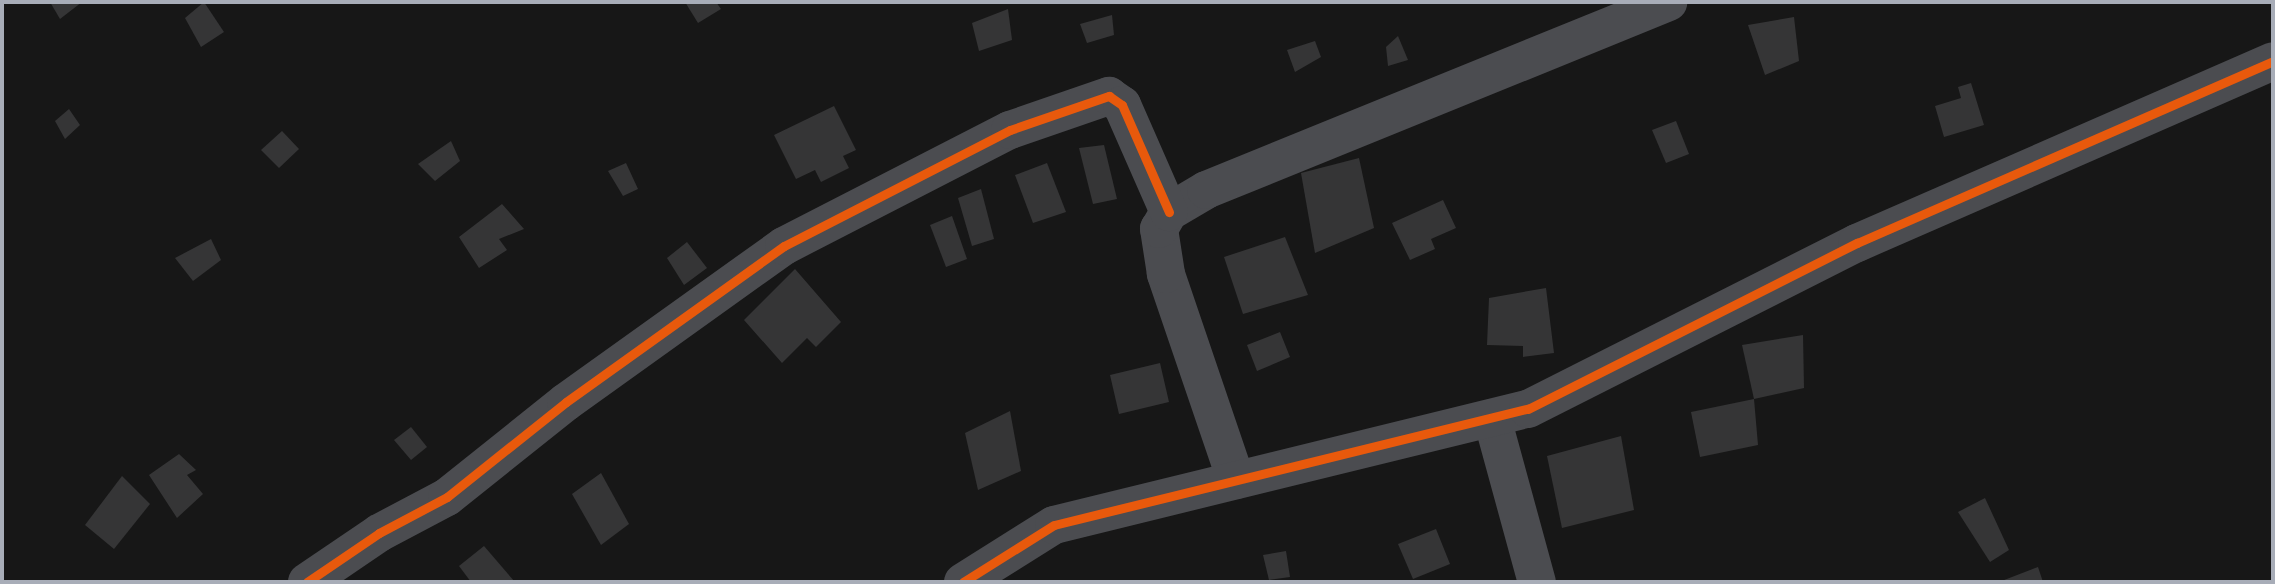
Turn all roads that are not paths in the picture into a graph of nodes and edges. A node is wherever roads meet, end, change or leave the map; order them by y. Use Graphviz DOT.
graph roads {
  1 [pos="1668,2"];
  2 [pos="2273,61"];
  3 [pos="1169,212"];
  4 [pos="1492,418"];
  5 [pos="1236,480"];
  6 [pos="307,582"];
  7 [pos="962,582"];
  8 [pos="1537,582"];
  1 -- 3 [label="street"];
  2 -- 4 [label="street"];
  3 -- 5 [label="street"];
  3 -- 6 [label="street"];
  4 -- 5 [label="street"];
  4 -- 8 [label="street"];
  5 -- 7 [label="street"];
}
